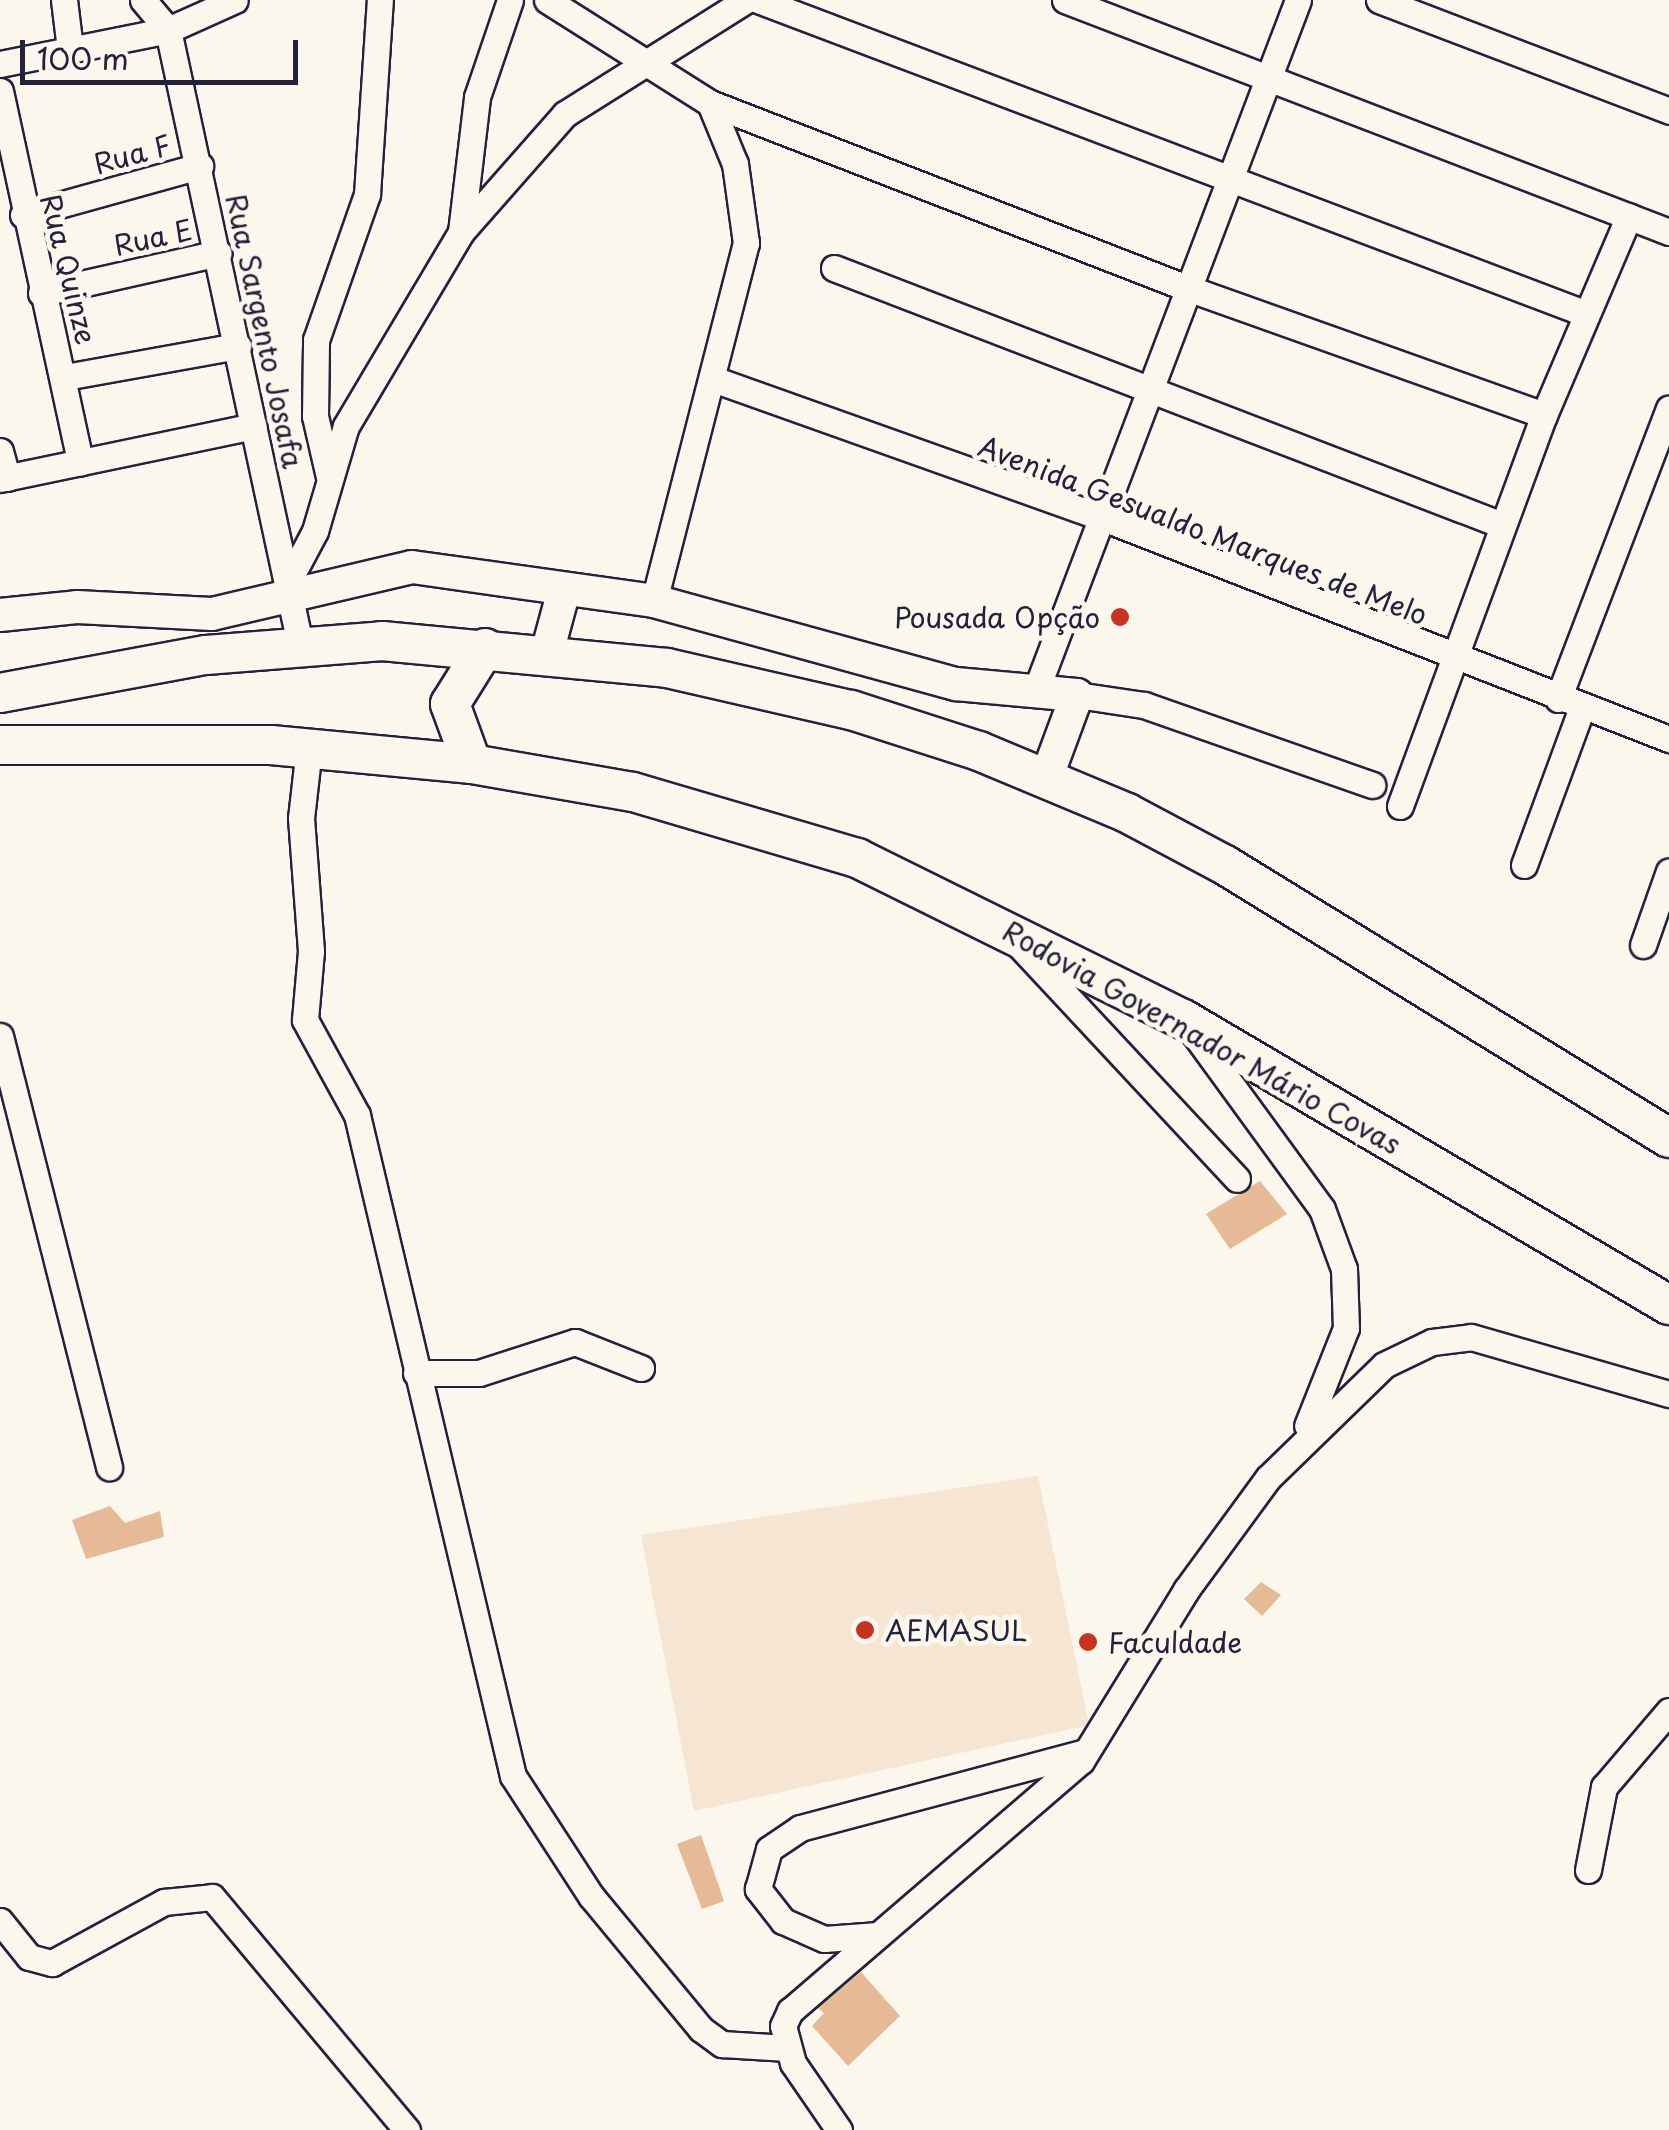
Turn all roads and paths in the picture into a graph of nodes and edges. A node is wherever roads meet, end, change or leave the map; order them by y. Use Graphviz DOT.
graph roads {
  1 [pos="64,0"];
  2 [pos="143,0"];
  3 [pos="235,0"];
  4 [pos="380,0"];
  5 [pos="510,0"];
  6 [pos="550,0"];
  7 [pos="746,0"];
  8 [pos="758,0"];
  9 [pos="1066,0"];
  10 [pos="1298,0"];
  11 [pos="1379,0"];
  12 [pos="168,30"];
  13 [pos="70,49"];
  14 [pos="0,64"];
  15 [pos="647,68"];
  16 [pos="1267,80"];
  17 [pos="0,92"];
  18 [pos="710,103"];
  19 [pos="1668,110"];
  20 [pos="200,166"];
  21 [pos="1224,181"];
  22 [pos="23,215"];
  23 [pos="1629,216"];
  24 [pos="461,232"];
  25 [pos="1669,232"];
  26 [pos="219,253"];
  27 [pos="834,268"];
  28 [pos="1188,288"];
  29 [pos="42,292"];
  30 [pos="1588,314"];
  31 [pos="238,346"];
  32 [pos="65,378"];
  33 [pos="713,379"];
  34 [pos="1150,388"];
  35 [pos="1669,409"];
  36 [pos="1544,415"];
  37 [pos="254,426"];
  38 [pos="0,451"];
  39 [pos="80,462"];
  40 [pos="3,478"];
  41 [pos="330,478"];
  42 [pos="1103,518"];
  43 [pos="1502,525"];
  44 [pos="290,590"];
  45 [pos="564,590"];
  46 [pos="654,601"];
  47 [pos="0,615"];
  48 [pos="300,644"];
  49 [pos="485,648"];
  50 [pos="547,653"];
  51 [pos="1453,660"];
  52 [pos="0,692"];
  53 [pos="1034,692"];
  54 [pos="1077,695"];
  55 [pos="1570,705"];
  56 [pos="1668,736"];
  57 [pos="0,745"];
  58 [pos="309,748"];
  59 [pos="472,764"];
  60 [pos="1046,778"];
  61 [pos="1372,784"];
  62 [pos="1400,806"];
  63 [pos="1524,864"];
  64 [pos="1669,871"];
  65 [pos="998,922"];
  66 [pos="1642,945"];
  67 [pos="1183,1019"];
  68 [pos="0,1036"];
  69 [pos="1669,1138"];
  70 [pos="1236,1179"];
  71 [pos="1669,1305"];
  72 [pos="641,1368"];
  73 [pos="416,1372"];
  74 [pos="1669,1394"];
  75 [pos="1301,1438"];
  76 [pos="108,1467"];
  77 [pos="1669,1711"];
  78 [pos="1090,1750"];
  79 [pos="1588,1870"];
  80 [pos="0,1921"];
  81 [pos="878,1935"];
  82 [pos="786,2048"];
  83 [pos="406,2130"];
  84 [pos="838,2130"];
  1 -- 13 [label="street"];
  2 -- 12 [label="street"];
  3 -- 12 [label="street"];
  4 -- 41 [label="street"];
  5 -- 24 [label="street"];
  6 -- 15 [label="street"];
  7 -- 15 [label="street"];
  8 -- 21 [label="street"];
  9 -- 16 [label="street"];
  10 -- 16 [label="street"];
  11 -- 19 [label="street"];
  12 -- 13 [label="street"];
  12 -- 20 [label="street, Rua Sargento Josafa"];
  13 -- 14 [label="street"];
  15 -- 18 [label="street"];
  15 -- 24 [label="street"];
  16 -- 21 [label="street"];
  16 -- 23 [label="street"];
  17 -- 22 [label="street, Rua Quinze"];
  18 -- 28 [label="street"];
  18 -- 33 [label="street"];
  20 -- 22 [label="street, Rua F"];
  20 -- 26 [label="street, Rua Sargento Josafa"];
  21 -- 28 [label="street"];
  21 -- 30 [label="street"];
  22 -- 29 [label="street, Rua Quinze"];
  23 -- 25 [label="street"];
  23 -- 30 [label="street"];
  24 -- 41 [label="street"];
  26 -- 29 [label="street, Rua E"];
  26 -- 31 [label="street, Rua Sargento Josafa"];
  27 -- 34 [label="street"];
  28 -- 34 [label="street"];
  28 -- 36 [label="street"];
  29 -- 32 [label="street, Rua Quinze"];
  30 -- 36 [label="street"];
  31 -- 32 [label="street"];
  31 -- 37 [label="street, Rua Sargento Josafa"];
  32 -- 39 [label="street, Rua Quinze"];
  33 -- 42 [label="street, Avenida Gesualdo Marques de Melo"];
  33 -- 46 [label="street"];
  34 -- 42 [label="street"];
  34 -- 43 [label="street"];
  35 -- 55 [label="street"];
  36 -- 43 [label="street"];
  37 -- 39 [label="street"];
  37 -- 44 [label="street, Rua Sargento Josafa"];
  38 -- 40 [label="street"];
  39 -- 40 [label="street"];
  41 -- 44 [label="street"];
  42 -- 51 [label="street, Avenida Gesualdo Marques de Melo"];
  42 -- 53 [label="street"];
  43 -- 51 [label="street"];
  44 -- 45 [label="main road"];
  44 -- 47 [label="main road"];
  44 -- 48 [label="street, Rua Sargento Josafa"];
  45 -- 46 [label="main road"];
  45 -- 50 [label="main road"];
  46 -- 53 [label="main road"];
  48 -- 49 [label="highway"];
  48 -- 52 [label="highway"];
  49 -- 50 [label="highway"];
  49 -- 59 [label="highway"];
  50 -- 60 [label="highway"];
  51 -- 55 [label="street, Avenida Gesualdo Marques de Melo"];
  51 -- 62 [label="street"];
  53 -- 54 [label="main road"];
  54 -- 60 [label="main road"];
  54 -- 61 [label="street"];
  55 -- 56 [label="street, Avenida Gesualdo Marques de Melo"];
  55 -- 63 [label="street"];
  57 -- 58 [label="highway, Rodovia Governador Mário Covas"];
  58 -- 59 [label="highway, Rodovia Governador Mário Covas"];
  58 -- 73 [label="street"];
  59 -- 65 [label="highway, Rodovia Governador Mário Covas"];
  60 -- 69 [label="highway"];
  64 -- 66 [label="street"];
  65 -- 67 [label="highway, Rodovia Governador Mário Covas"];
  65 -- 70 [label="street"];
  67 -- 71 [label="highway, Rodovia Governador Mário Covas"];
  67 -- 75 [label="street"];
  68 -- 76 [label="street"];
  72 -- 73 [label="street"];
  73 -- 82 [label="street"];
  74 -- 75 [label="street"];
  75 -- 78 [label="street"];
  77 -- 79 [label="street"];
  78 -- 81 [label="street"];
  78 -- 81 [label="street"];
  80 -- 83 [label="street"];
  81 -- 82 [label="street"];
  82 -- 84 [label="street"];
}
